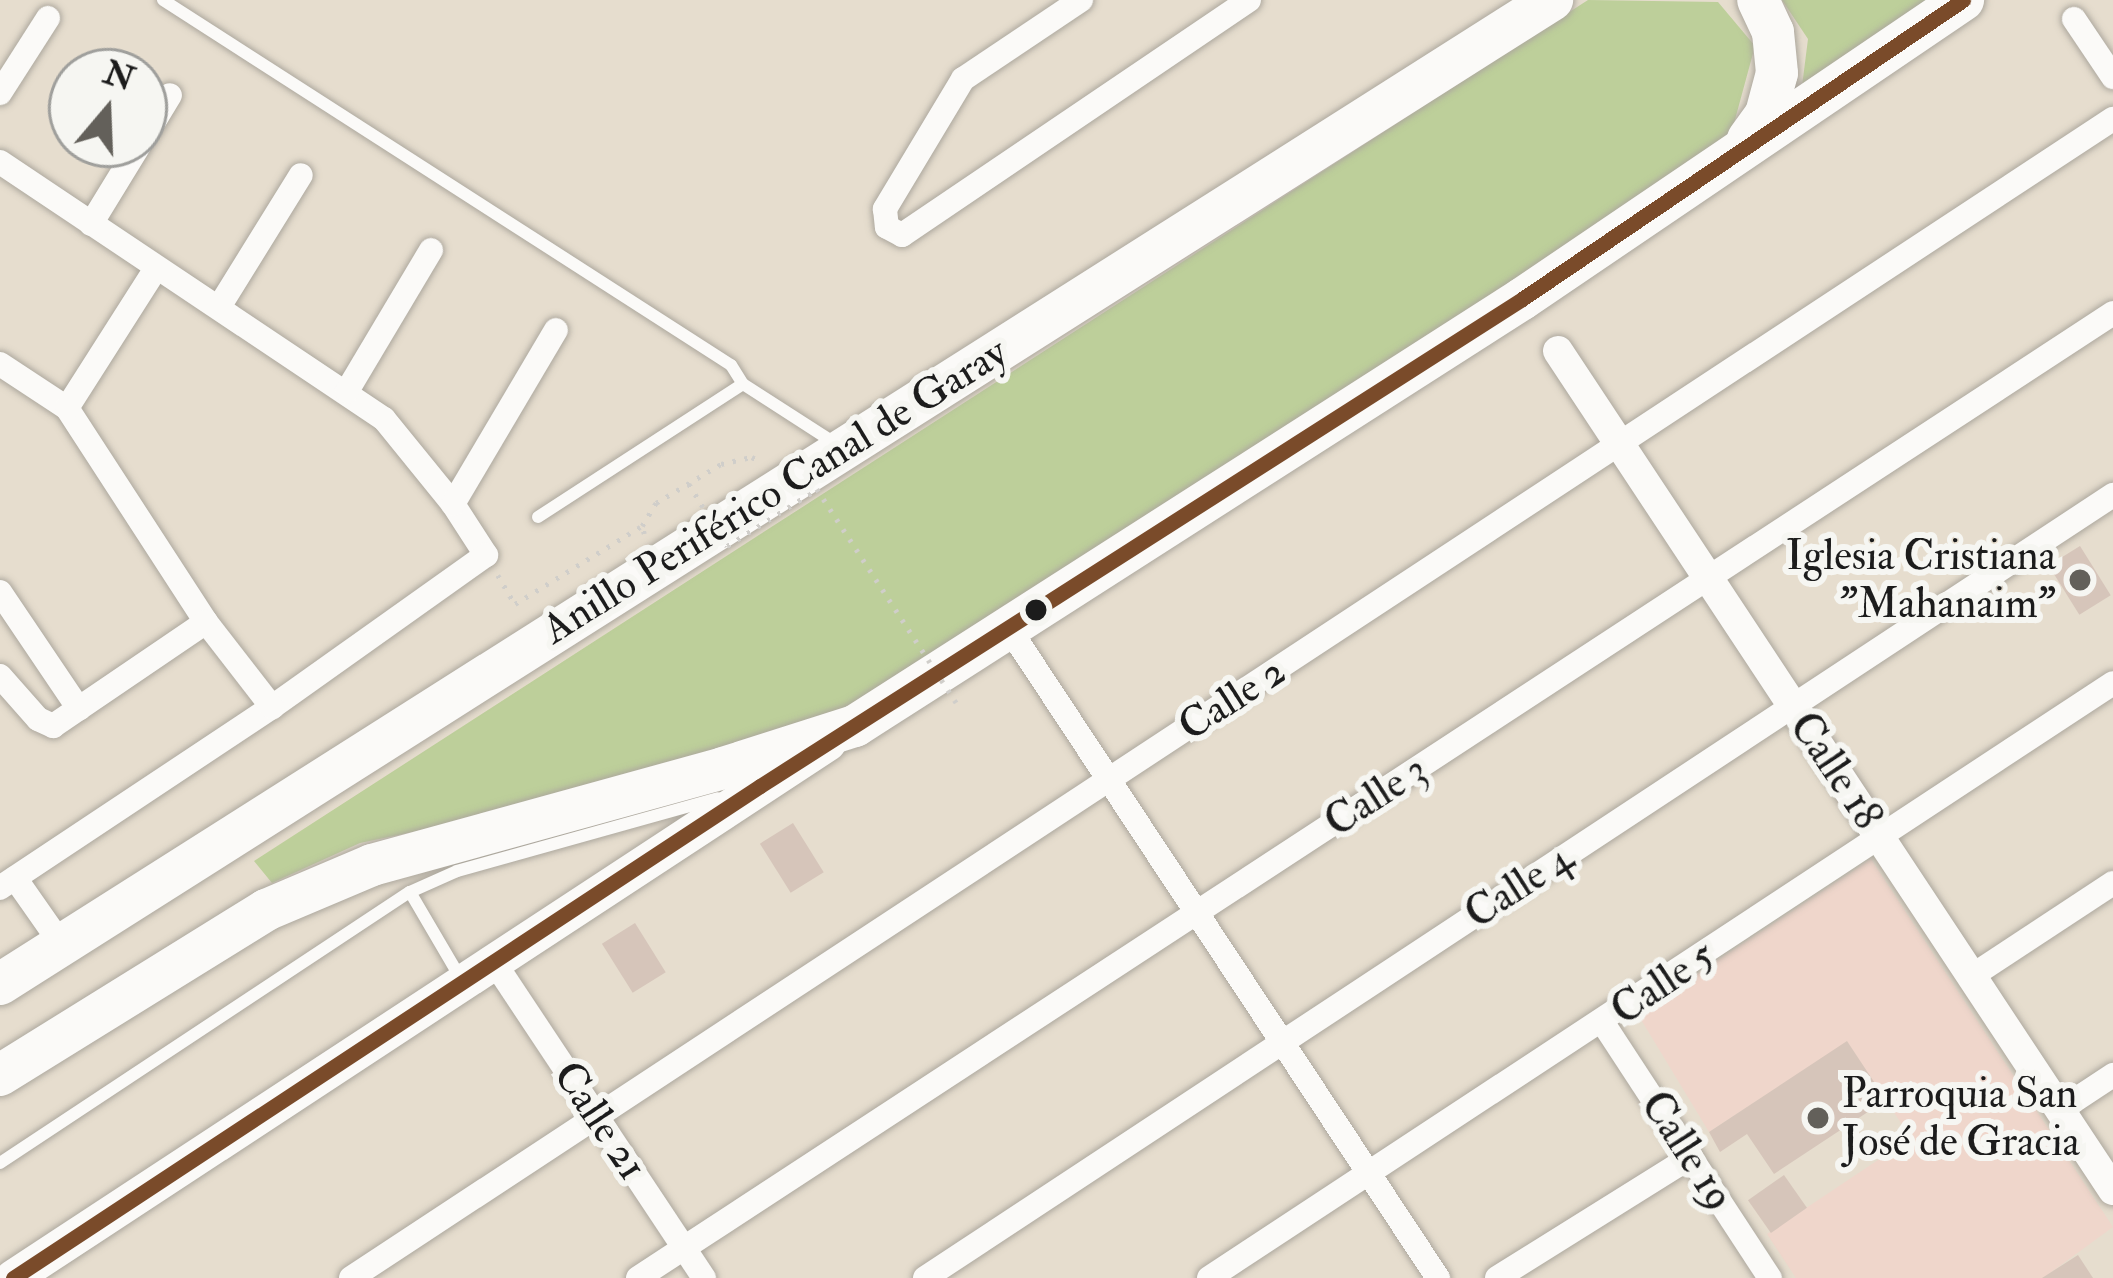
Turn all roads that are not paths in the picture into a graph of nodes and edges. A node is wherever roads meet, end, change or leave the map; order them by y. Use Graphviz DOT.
graph roads {
  1 [pos="163,0"];
  2 [pos="1081,0"];
  3 [pos="1249,0"];
  4 [pos="1552,0"];
  5 [pos="1758,0"];
  6 [pos="1963,0"];
  7 [pos="48,18"];
  8 [pos="2074,19"];
  9 [pos="2113,77"];
  10 [pos="0,93"];
  11 [pos="170,95"];
  12 [pos="168,98"];
  13 [pos="2113,119"];
  14 [pos="1726,160"];
  15 [pos="0,162"];
  16 [pos="125,168"];
  17 [pos="301,175"];
  18 [pos="91,224"];
  19 [pos="431,250"];
  20 [pos="155,270"];
  21 [pos="219,307"];
  22 [pos="2113,313"];
  23 [pos="556,330"];
  24 [pos="1558,351"];
  25 [pos="0,364"];
  26 [pos="743,384"];
  27 [pos="347,391"];
  28 [pos="67,409"];
  29 [pos="1619,444"];
  30 [pos="842,447"];
  31 [pos="2113,495"];
  32 [pos="453,504"];
  33 [pos="538,517"];
  34 [pos="1708,578"];
  35 [pos="0,592"];
  36 [pos="206,622"];
  37 [pos="1010,630"];
  38 [pos="0,676"];
  39 [pos="2113,683"];
  40 [pos="1793,706"];
  41 [pos="272,707"];
  42 [pos="79,709"];
  43 [pos="855,726"];
  44 [pos="1109,779"];
  45 [pos="760,786"];
  46 [pos="1880,837"];
  47 [pos="7,883"];
  48 [pos="2113,883"];
  49 [pos="410,892"];
  50 [pos="1197,913"];
  51 [pos="62,944"];
  52 [pos="496,964"];
  53 [pos="1972,976"];
  54 [pos="0,984"];
  55 [pos="465,985"];
  56 [pos="1603,1023"];
  57 [pos="1282,1042"];
  58 [pos="0,1075"];
  59 [pos="2113,1075"];
  60 [pos="2060,1110"];
  61 [pos="597,1117"];
  62 [pos="1690,1156"];
  63 [pos="0,1163"];
  64 [pos="1369,1173"];
  65 [pos="2113,1190"];
  66 [pos="684,1248"];
  67 [pos="13,1278"];
  68 [pos="351,1278"];
  69 [pos="638,1278"];
  70 [pos="704,1278"];
  71 [pos="925,1278"];
  72 [pos="1209,1278"];
  73 [pos="1438,1278"];
  74 [pos="1497,1278"];
  75 [pos="1770,1278"];
  1 -- 26 [label="lane"];
  2 -- 3 [label="street"];
  4 -- 30 [label="highway, Anillo Periférico Canal de Garay"];
  5 -- 14 [label="highway"];
  6 -- 14 [label="highway"];
  7 -- 10 [label="street"];
  8 -- 9 [label="street"];
  11 -- 12 [label="street"];
  13 -- 29 [label="street, Calle 2"];
  14 -- 37 [label="highway"];
  15 -- 18 [label="street"];
  16 -- 18 [label="street"];
  17 -- 21 [label="street"];
  18 -- 20 [label="street"];
  19 -- 27 [label="street"];
  20 -- 21 [label="street"];
  20 -- 28 [label="street"];
  21 -- 27 [label="street"];
  22 -- 34 [label="street, Calle 3"];
  23 -- 32 [label="street"];
  24 -- 29 [label="street, Calle 18"];
  25 -- 28 [label="street"];
  26 -- 30 [label="lane"];
  26 -- 33 [label="lane"];
  27 -- 32 [label="street"];
  28 -- 36 [label="street"];
  29 -- 34 [label="street, Calle 18"];
  29 -- 44 [label="street, Calle 2"];
  30 -- 51 [label="highway, Anillo Periférico Canal de Garay"];
  31 -- 40 [label="street, Calle 4"];
  32 -- 41 [label="street"];
  34 -- 40 [label="street, Calle 18"];
  34 -- 50 [label="street, Calle 3"];
  35 -- 42 [label="street"];
  36 -- 41 [label="street"];
  36 -- 42 [label="street"];
  37 -- 43 [label="highway"];
  37 -- 44 [label="street"];
  38 -- 42 [label="street"];
  39 -- 46 [label="street, Calle 5"];
  40 -- 46 [label="street, Calle 18"];
  40 -- 57 [label="street, Calle 4"];
  41 -- 47 [label="street"];
  43 -- 45 [label="main road"];
  43 -- 58 [label="highway"];
  44 -- 50 [label="street"];
  44 -- 61 [label="street, Calle 2"];
  45 -- 49 [label="lane"];
  45 -- 52 [label="main road"];
  46 -- 53 [label="street, Calle 18"];
  46 -- 56 [label="street, Calle 5"];
  47 -- 51 [label="street"];
  48 -- 53 [label="street"];
  49 -- 55 [label="lane"];
  49 -- 63 [label="lane"];
  50 -- 57 [label="street"];
  50 -- 66 [label="street, Calle 3"];
  51 -- 54 [label="highway, Anillo Periférico Canal de Garay"];
  52 -- 55 [label="main road"];
  52 -- 61 [label="street, Calle 21"];
  53 -- 60 [label="street, Calle 18"];
  55 -- 67 [label="main road"];
  56 -- 62 [label="street, Calle 19"];
  56 -- 64 [label="street, Calle 5"];
  57 -- 64 [label="street"];
  57 -- 71 [label="street, Calle 4"];
  59 -- 60 [label="street"];
  60 -- 65 [label="street, Calle 18"];
  61 -- 66 [label="street, Calle 21"];
  61 -- 68 [label="street, Calle 2"];
  62 -- 74 [label="street"];
  62 -- 75 [label="street, Calle 19"];
  64 -- 72 [label="street, Calle 5"];
  64 -- 73 [label="street"];
  66 -- 69 [label="street, Calle 3"];
  66 -- 70 [label="street, Calle 21"];
}
